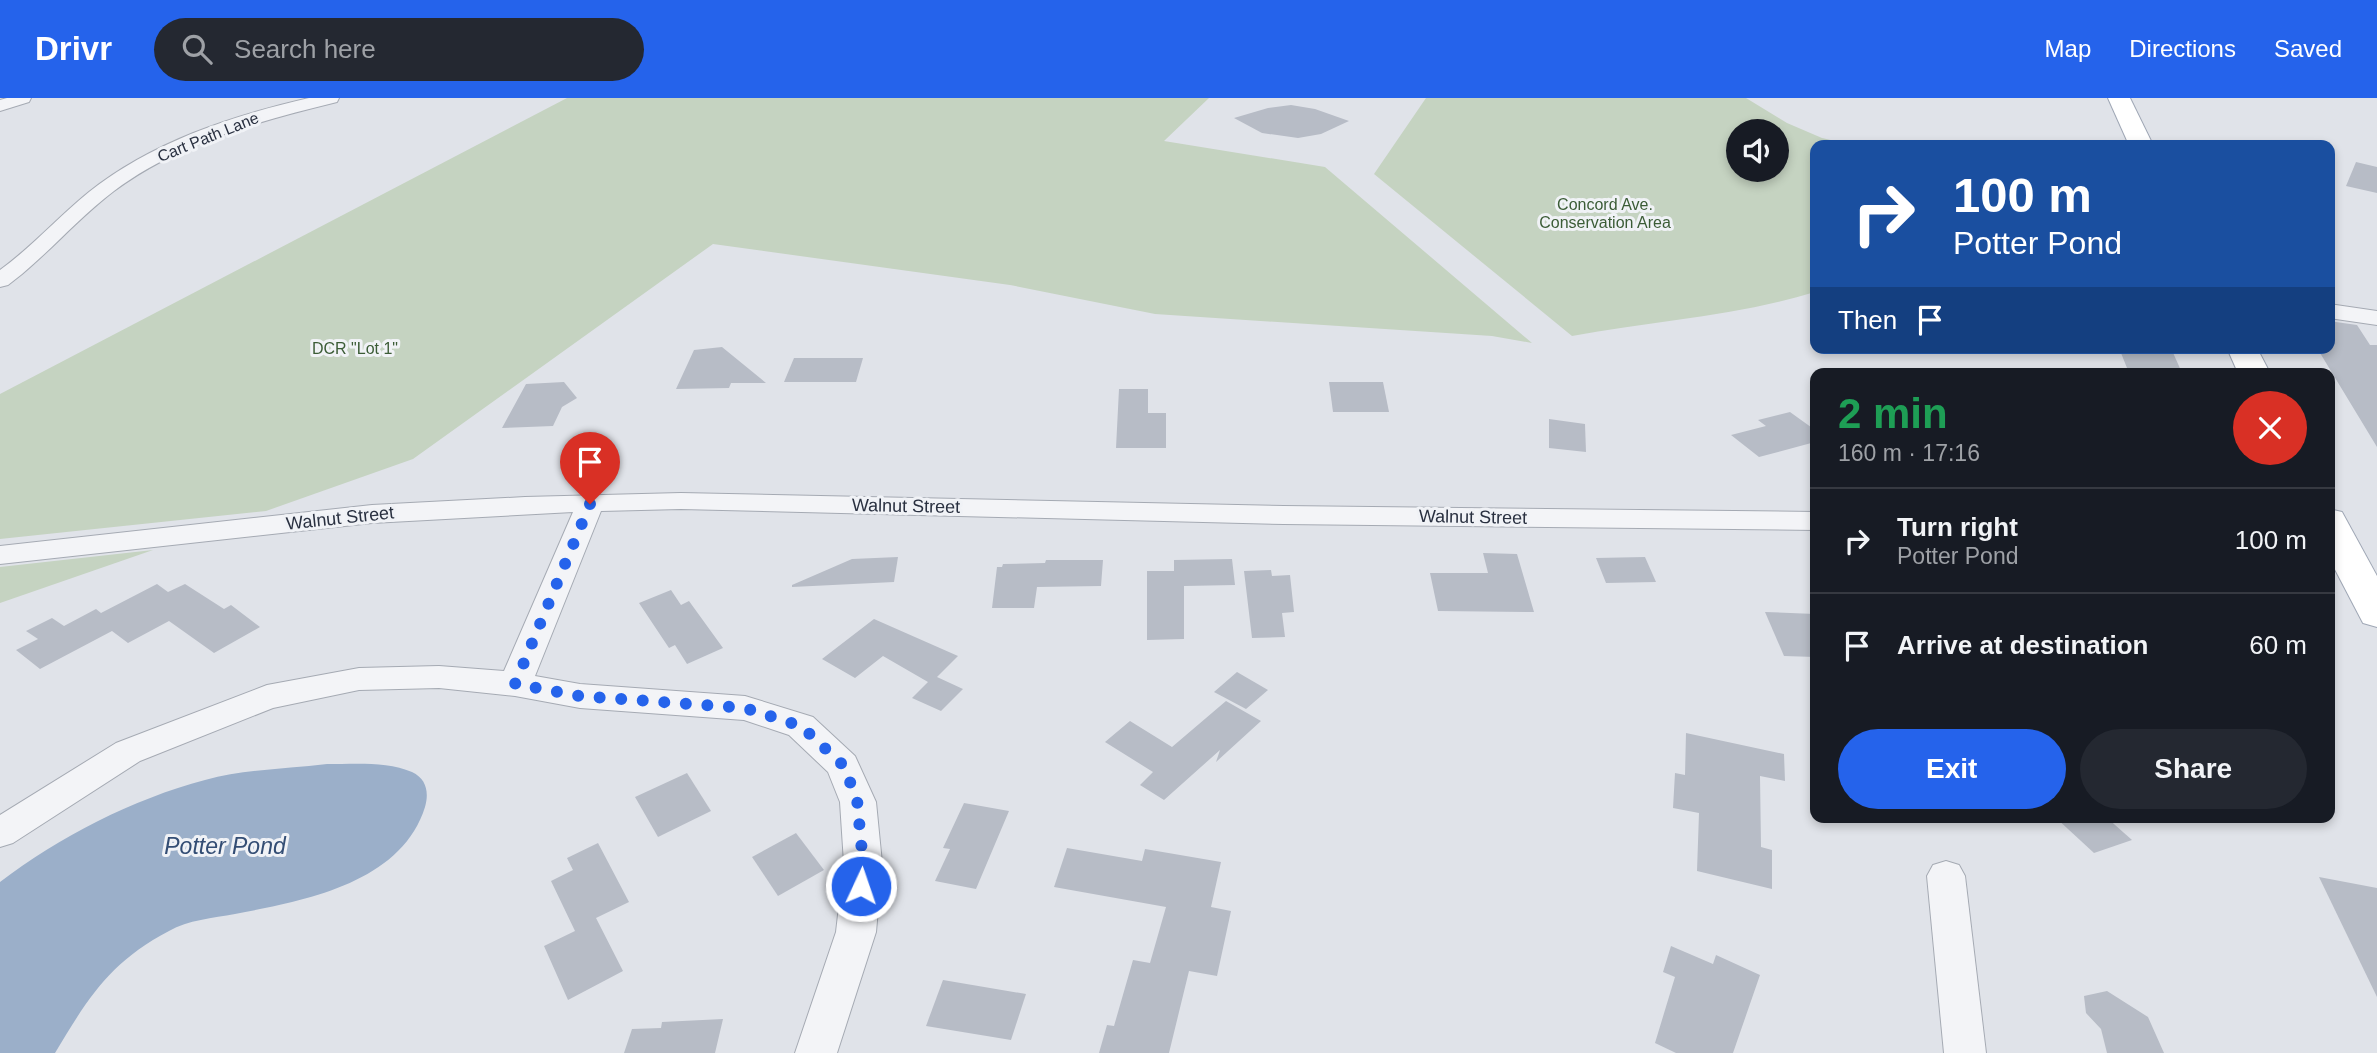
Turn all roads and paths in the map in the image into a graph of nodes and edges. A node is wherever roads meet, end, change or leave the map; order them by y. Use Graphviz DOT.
graph roads {
  1 [pos="23,98"];
  2 [pos="331,98"];
  3 [pos="2119,98"];
  4 [pos="0,106"];
  5 [pos="2139,140"];
  6 [pos="37,251"];
  7 [pos="0,253"];
  8 [pos="0,280"];
  9 [pos="2335,312"];
  10 [pos="2377,318"];
  11 [pos="590,504"];
  12 [pos="1810,521"];
  13 [pos="0,555"];
  14 [pos="2339,556"];
  15 [pos="2377,614"];
  16 [pos="515,684"];
  17 [pos="0,833"];
  18 [pos="1946,876"];
  19 [pos="816,1053"];
  20 [pos="1965,1053"];
  1 -- 4 [label="street"];
  2 -- 6 [label="street, Cart Path Lane"];
  3 -- 5 [label="main road"];
  6 -- 7 [label="street"];
  6 -- 8 [label="street, Cart Path Lane"];
  9 -- 10 [label="street"];
  11 -- 12 [label="street, Walnut Street"];
  11 -- 13 [label="street, Walnut Street"];
  11 -- 16 [label="street"];
  14 -- 15 [label="main road"];
  16 -- 17 [label="street"];
  16 -- 19 [label="street"];
  18 -- 20 [label="street"];
}
